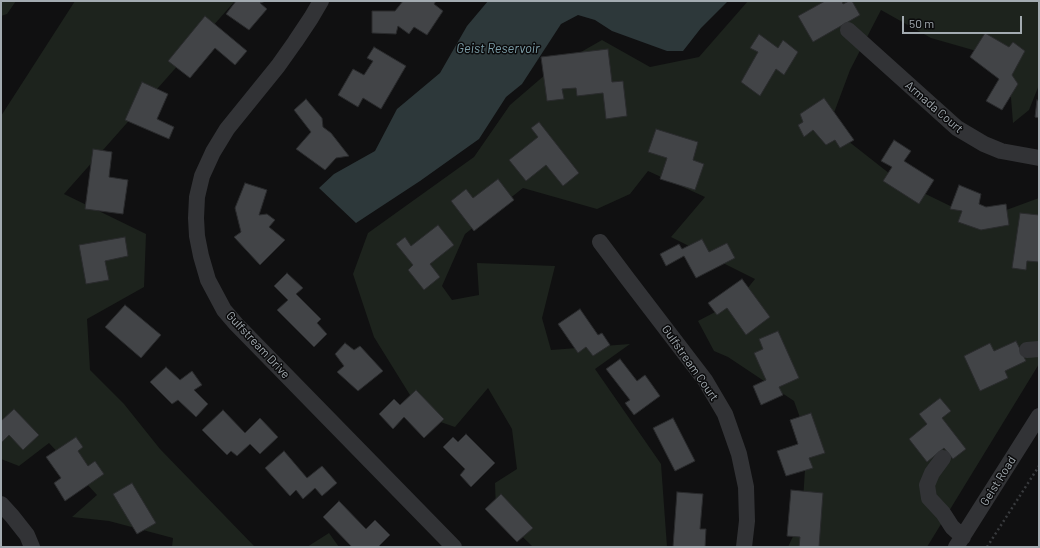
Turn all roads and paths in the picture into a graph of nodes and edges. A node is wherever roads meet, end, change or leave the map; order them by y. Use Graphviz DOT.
graph roads {
  1 [pos="320,1"];
  2 [pos="848,30"];
  3 [pos="1039,158"];
  4 [pos="600,242"];
  5 [pos="1039,416"];
  6 [pos="943,458"];
  7 [pos="1039,466"];
  8 [pos="1,504"];
  9 [pos="30,541"];
  10 [pos="959,542"];
  11 [pos="454,547"];
  12 [pos="744,547"];
  13 [pos="988,547"];
  1 -- 11 [label="street, Gulfstream Drive"];
  2 -- 3 [label="street, Armada Court"];
  4 -- 12 [label="street, Gulfstream Court"];
  5 -- 10 [label="street, Geist Road"];
  6 -- 10 [label="street"];
  7 -- 13 [label="path"];
  8 -- 9 [label="street"];
}
